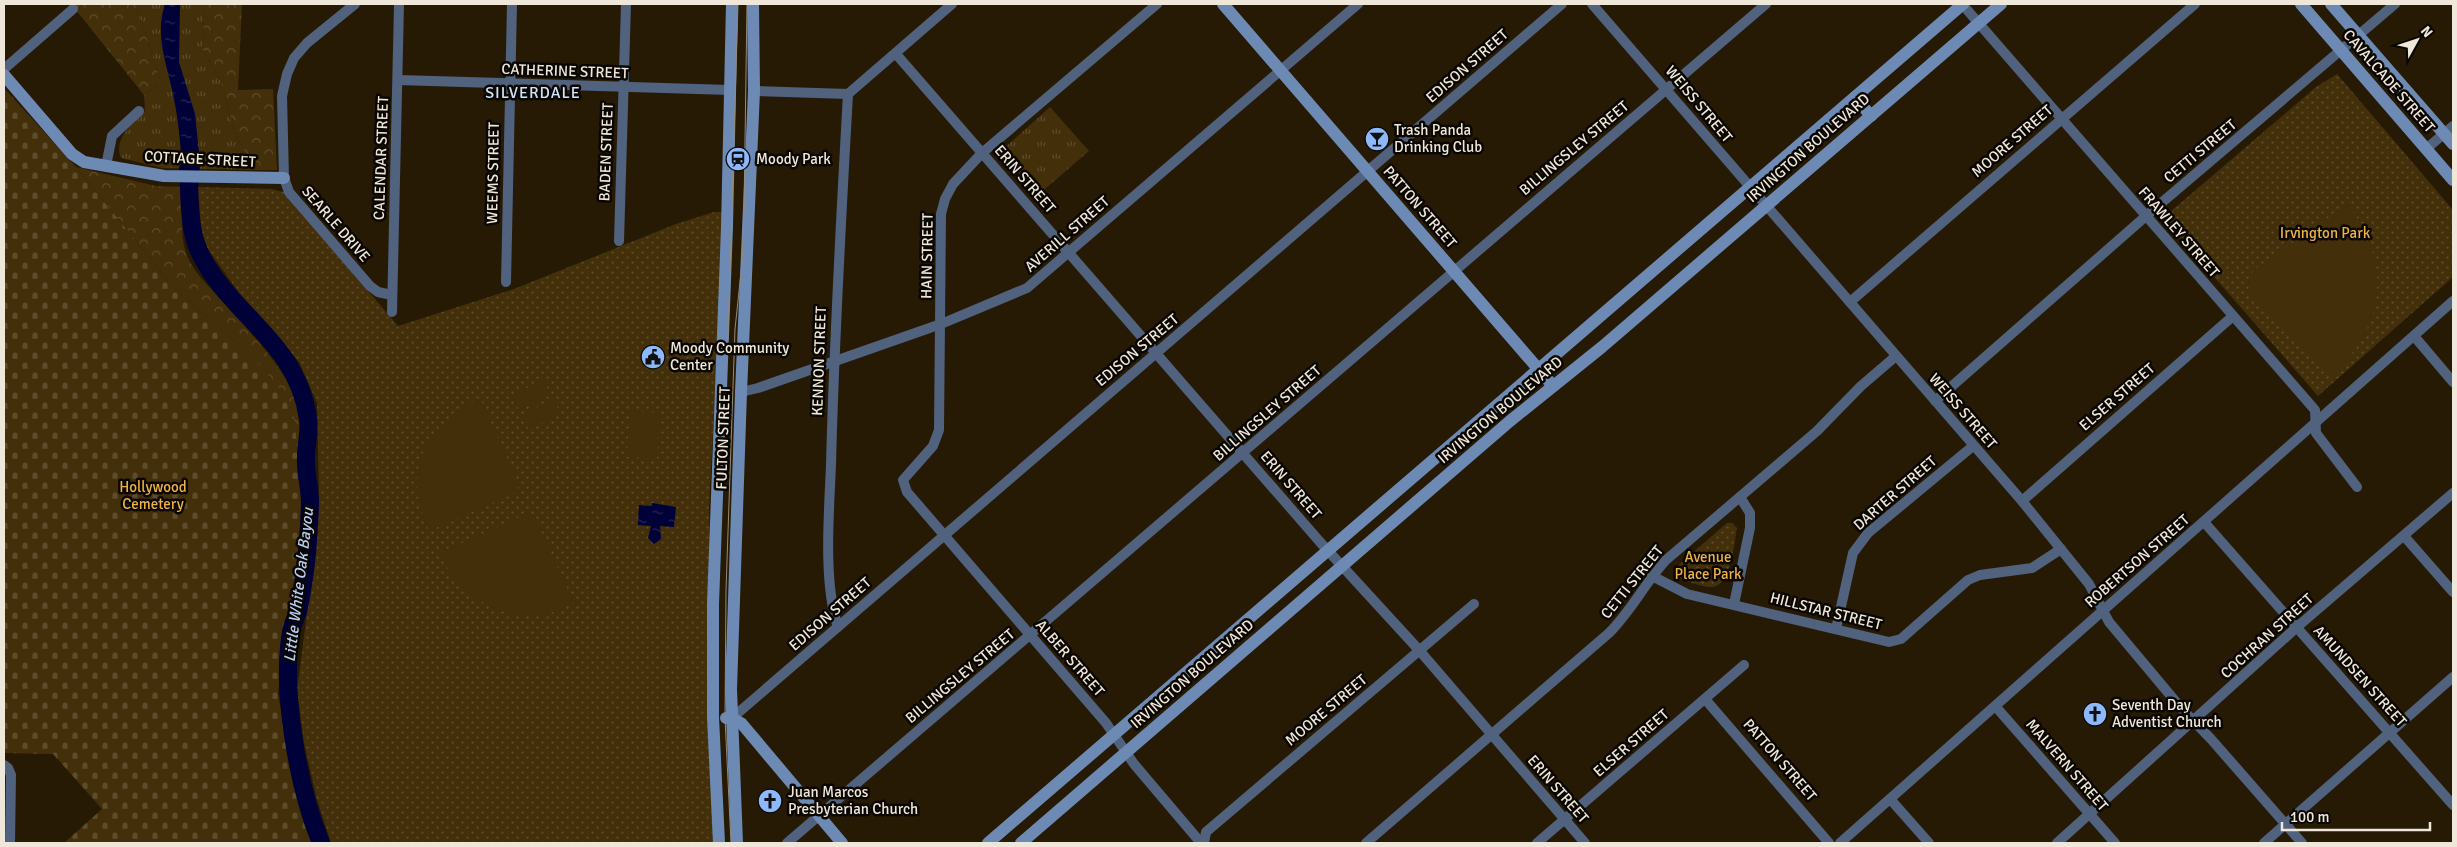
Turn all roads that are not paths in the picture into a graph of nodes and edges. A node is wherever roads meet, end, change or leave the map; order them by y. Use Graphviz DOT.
graph roads {
  1 [pos="355,4"];
  2 [pos="399,4"];
  3 [pos="512,4"];
  4 [pos="626,4"];
  5 [pos="732,4"];
  6 [pos="753,4"];
  7 [pos="952,4"];
  8 [pos="1157,4"];
  9 [pos="1223,4"];
  10 [pos="1358,4"];
  11 [pos="1562,4"];
  12 [pos="1592,4"];
  13 [pos="1766,4"];
  14 [pos="1963,4"];
  15 [pos="2001,4"];
  16 [pos="2195,4"];
  17 [pos="2301,4"];
  18 [pos="2331,4"];
  19 [pos="2395,4"];
  20 [pos="74,10"];
  21 [pos="1979,23"];
  22 [pos="2358,34"];
  23 [pos="2341,49"];
  24 [pos="896,54"];
  25 [pos="4,69"];
  26 [pos="1280,70"];
  27 [pos="4,75"];
  28 [pos="398,80"];
  29 [pos="510,84"];
  30 [pos="623,88"];
  31 [pos="1667,89"];
  32 [pos="730,90"];
  33 [pos="754,91"];
  34 [pos="848,94"];
  35 [pos="1855,97"];
  36 [pos="139,111"];
  37 [pos="1870,116"];
  38 [pos="2061,118"];
  39 [pos="2449,130"];
  40 [pos="2453,144"];
  41 [pos="2426,148"];
  42 [pos="982,153"];
  43 [pos="106,166"];
  44 [pos="1368,171"];
  45 [pos="284,178"];
  46 [pos="2453,180"];
  47 [pos="1750,188"];
  48 [pos="1766,206"];
  49 [pos="2146,216"];
  50 [pos="619,241"];
  51 [pos="1069,252"];
  52 [pos="1454,271"];
  53 [pos="1654,272"];
  54 [pos="506,282"];
  55 [pos="1668,290"];
  56 [pos="392,295"];
  57 [pos="2453,301"];
  58 [pos="1850,302"];
  59 [pos="392,312"];
  60 [pos="2233,316"];
  61 [pos="941,324"];
  62 [pos="2414,336"];
  63 [pos="1156,353"];
  64 [pos="1896,356"];
  65 [pos="833,363"];
  66 [pos="1538,368"];
  67 [pos="2453,382"];
  68 [pos="1553,386"];
  69 [pos="741,392"];
  70 [pos="1935,402"];
  71 [pos="2316,422"];
  72 [pos="1466,431"];
  73 [pos="1973,446"];
  74 [pos="1480,448"];
  75 [pos="1243,453"];
  76 [pos="2358,487"];
  77 [pos="2453,493"];
  78 [pos="911,497"];
  79 [pos="1740,497"];
  80 [pos="2022,501"];
  81 [pos="2204,522"];
  82 [pos="2404,536"];
  83 [pos="944,537"];
  84 [pos="2061,549"];
  85 [pos="1328,550"];
  86 [pos="1343,566"];
  87 [pos="1652,576"];
  88 [pos="2453,592"];
  89 [pos="1474,604"];
  90 [pos="1734,604"];
  91 [pos="2103,610"];
  92 [pos="838,627"];
  93 [pos="2297,627"];
  94 [pos="1836,629"];
  95 [pos="1031,636"];
  96 [pos="1221,642"];
  97 [pos="1419,650"];
  98 [pos="1235,658"];
  99 [pos="1744,665"];
  100 [pos="2453,677"];
  101 [pos="1705,699"];
  102 [pos="1996,706"];
  103 [pos="713,717"];
  104 [pos="732,718"];
  105 [pos="2194,721"];
  106 [pos="2390,731"];
  107 [pos="1114,734"];
  108 [pos="1493,735"];
  109 [pos="1126,752"];
  110 [pos="6,767"];
  111 [pos="1891,800"];
  112 [pos="2453,805"];
  113 [pos="2090,815"];
  114 [pos="818,816"];
  115 [pos="1565,819"];
  116 [pos="2286,824"];
  117 [pos="10,843"];
  118 [pos="719,843"];
  119 [pos="737,843"];
  120 [pos="787,843"];
  121 [pos="842,843"];
  122 [pos="990,843"];
  123 [pos="1021,843"];
  124 [pos="1202,843"];
  125 [pos="1366,843"];
  126 [pos="1537,843"];
  127 [pos="1586,843"];
  128 [pos="1829,843"];
  129 [pos="1840,843"];
  130 [pos="1929,843"];
  131 [pos="2057,843"];
  132 [pos="2115,843"];
  133 [pos="2264,843"];
  134 [pos="2302,843"];
  1 -- 45 [label="street, SEARLE DRIVE"];
  2 -- 28 [label="street, CALENDAR STREET"];
  3 -- 29 [label="street, WEEMS STREET"];
  4 -- 30 [label="street, BADEN STREET"];
  5 -- 32 [label="main road, FULTON STREET"];
  6 -- 33 [label="main road, FULTON STREET"];
  7 -- 24 [label="street"];
  8 -- 42 [label="street, HAIN STREET"];
  9 -- 26 [label="main road, PATTON STREET"];
  10 -- 26 [label="street, AVERILL STREET"];
  11 -- 44 [label="street, EDISON STREET"];
  12 -- 31 [label="street, WEISS STREET"];
  13 -- 31 [label="street, BILLINGSLEY STREET"];
  14 -- 21 [label="street, FRAWLEY STREET"];
  14 -- 35 [label="main road, IRVINGTON BOULEVARD"];
  15 -- 21 [label="main road, IRVINGTON BOULEVARD"];
  16 -- 38 [label="street, MOORE STREET"];
  17 -- 23 [label="main road, CAVALCADE STREET"];
  18 -- 22 [label="main road, CAVALCADE STREET"];
  19 -- 22 [label="street, CETTI STREET"];
  20 -- 25 [label="street"];
  21 -- 37 [label="main road, IRVINGTON BOULEVARD"];
  21 -- 38 [label="street, FRAWLEY STREET"];
  22 -- 23 [label="street, CETTI STREET"];
  22 -- 39 [label="main road, CAVALCADE STREET"];
  23 -- 41 [label="main road, CAVALCADE STREET"];
  23 -- 49 [label="street, CETTI STREET"];
  24 -- 34 [label="street"];
  24 -- 42 [label="street, ERIN STREET"];
  26 -- 44 [label="main road, PATTON STREET"];
  26 -- 51 [label="street, AVERILL STREET"];
  27 -- 43 [label="main road, COTTAGE STREET"];
  28 -- 29 [label="street, CATHERINE STREET"];
  28 -- 56 [label="street, CALENDAR STREET"];
  29 -- 30 [label="street, CATHERINE STREET"];
  29 -- 54 [label="street, WEEMS STREET"];
  30 -- 32 [label="street, CATHERINE STREET"];
  30 -- 50 [label="street, BADEN STREET"];
  31 -- 47 [label="street, WEISS STREET"];
  31 -- 52 [label="street, BILLINGSLEY STREET"];
  32 -- 103 [label="main road, FULTON STREET"];
  33 -- 34 [label="street"];
  33 -- 69 [label="main road, FULTON STREET"];
  34 -- 65 [label="street, KENNON STREET"];
  35 -- 37 [label="main road"];
  35 -- 47 [label="main road, IRVINGTON BOULEVARD"];
  36 -- 43 [label="street"];
  37 -- 48 [label="main road, IRVINGTON BOULEVARD"];
  38 -- 49 [label="street, FRAWLEY STREET"];
  38 -- 58 [label="street, MOORE STREET"];
  39 -- 40 [label="main road, CAVALCADE STREET"];
  39 -- 41 [label="street"];
  41 -- 46 [label="main road, CAVALCADE STREET"];
  42 -- 51 [label="street, ERIN STREET"];
  42 -- 61 [label="street, HAIN STREET"];
  43 -- 45 [label="main road, COTTAGE STREET"];
  44 -- 52 [label="main road, PATTON STREET"];
  44 -- 63 [label="street, EDISON STREET"];
  45 -- 56 [label="street, SEARLE DRIVE"];
  47 -- 48 [label="street, WEISS STREET"];
  47 -- 53 [label="main road, IRVINGTON BOULEVARD"];
  48 -- 55 [label="main road, IRVINGTON BOULEVARD"];
  48 -- 58 [label="street, WEISS STREET"];
  49 -- 60 [label="street, FRAWLEY STREET"];
  49 -- 70 [label="street, CETTI STREET"];
  51 -- 61 [label="street, AVERILL STREET"];
  51 -- 63 [label="street, ERIN STREET"];
  52 -- 66 [label="main road, PATTON STREET"];
  52 -- 75 [label="street, BILLINGSLEY STREET"];
  53 -- 55 [label="main road"];
  53 -- 66 [label="main road, IRVINGTON BOULEVARD"];
  55 -- 68 [label="main road, IRVINGTON BOULEVARD"];
  56 -- 59 [label="street, CALENDAR STREET"];
  57 -- 62 [label="street, ROBERTSON STREET"];
  58 -- 64 [label="street, WEISS STREET"];
  60 -- 71 [label="street, FRAWLEY STREET"];
  60 -- 80 [label="street, ELSER STREET"];
  61 -- 65 [label="street, AVERILL STREET"];
  61 -- 78 [label="street, HAIN STREET"];
  62 -- 67 [label="street"];
  62 -- 71 [label="street, ROBERTSON STREET"];
  63 -- 75 [label="street, ERIN STREET"];
  63 -- 83 [label="street, EDISON STREET"];
  64 -- 70 [label="street, WEISS STREET"];
  64 -- 79 [label="street, CETTI STREET"];
  65 -- 69 [label="street, AVERILL STREET"];
  65 -- 92 [label="street, KENNON STREET"];
  66 -- 68 [label="main road, PATTON STREET"];
  66 -- 72 [label="main road, IRVINGTON BOULEVARD"];
  68 -- 74 [label="main road, IRVINGTON BOULEVARD"];
  69 -- 104 [label="main road, FULTON STREET"];
  70 -- 73 [label="street, WEISS STREET"];
  71 -- 76 [label="street, FRAWLEY STREET"];
  71 -- 81 [label="street, ROBERTSON STREET"];
  72 -- 74 [label="main road"];
  72 -- 85 [label="main road, IRVINGTON BOULEVARD"];
  73 -- 80 [label="street, WEISS STREET"];
  73 -- 94 [label="street, DARTER STREET"];
  74 -- 86 [label="main road, IRVINGTON BOULEVARD"];
  75 -- 85 [label="street, ERIN STREET"];
  75 -- 95 [label="street, BILLINGSLEY STREET"];
  77 -- 82 [label="street, COCHRAN STREET"];
  78 -- 83 [label="street, ALBER STREET"];
  79 -- 87 [label="street, CETTI STREET"];
  79 -- 90 [label="street"];
  80 -- 84 [label="street, WEISS STREET"];
  81 -- 91 [label="street, ROBERTSON STREET"];
  81 -- 93 [label="street, AMUNDSEN STREET"];
  82 -- 88 [label="street"];
  82 -- 93 [label="street, COCHRAN STREET"];
  83 -- 92 [label="street, EDISON STREET"];
  83 -- 95 [label="street, ALBER STREET"];
  84 -- 91 [label="street, WEISS STREET"];
  84 -- 94 [label="street, HILLSTAR STREET"];
  85 -- 86 [label="street, ERIN STREET"];
  85 -- 96 [label="main road, IRVINGTON BOULEVARD"];
  86 -- 97 [label="street, ERIN STREET"];
  86 -- 98 [label="main road, IRVINGTON BOULEVARD"];
  87 -- 90 [label="street, HILLSTAR STREET"];
  87 -- 108 [label="street, CETTI STREET"];
  89 -- 97 [label="street, MOORE STREET"];
  90 -- 94 [label="street, HILLSTAR STREET"];
  91 -- 102 [label="street, ROBERTSON STREET"];
  91 -- 105 [label="street, WEISS STREET"];
  92 -- 104 [label="street, EDISON STREET"];
  93 -- 105 [label="street, COCHRAN STREET"];
  93 -- 106 [label="street, AMUNDSEN STREET"];
  95 -- 107 [label="street, ALBER STREET"];
  95 -- 114 [label="street, BILLINGSLEY STREET"];
  96 -- 98 [label="main road"];
  96 -- 107 [label="main road, IRVINGTON BOULEVARD"];
  97 -- 108 [label="street, ERIN STREET"];
  97 -- 124 [label="street, MOORE STREET"];
  98 -- 109 [label="main road, IRVINGTON BOULEVARD"];
  99 -- 101 [label="street, ELSER STREET"];
  100 -- 106 [label="street"];
  101 -- 115 [label="street, ELSER STREET"];
  101 -- 128 [label="street, PATTON STREET"];
  102 -- 111 [label="street, ROBERTSON STREET"];
  102 -- 113 [label="street, MALVERN STREET"];
  103 -- 104 [label="main road"];
  103 -- 118 [label="main road, FULTON STREET"];
  104 -- 114 [label="main road"];
  104 -- 119 [label="main road, FULTON STREET"];
  105 -- 113 [label="street, COCHRAN STREET"];
  105 -- 116 [label="street, WEISS STREET"];
  106 -- 112 [label="street, AMUNDSEN STREET"];
  106 -- 116 [label="street"];
  107 -- 109 [label="street, ALBER STREET"];
  107 -- 122 [label="main road, IRVINGTON BOULEVARD"];
  108 -- 115 [label="street, ERIN STREET"];
  108 -- 125 [label="street, CETTI STREET"];
  109 -- 123 [label="main road, IRVINGTON BOULEVARD"];
  109 -- 124 [label="street, ALBER STREET"];
  110 -- 117 [label="street"];
  111 -- 129 [label="street, ROBERTSON STREET"];
  111 -- 130 [label="street"];
  113 -- 131 [label="street, COCHRAN STREET"];
  113 -- 132 [label="street, MALVERN STREET"];
  114 -- 120 [label="street, BILLINGSLEY STREET"];
  114 -- 121 [label="main road"];
  115 -- 126 [label="street, ELSER STREET"];
  115 -- 127 [label="street, ERIN STREET"];
  116 -- 133 [label="street"];
  116 -- 134 [label="street, WEISS STREET"];
}
